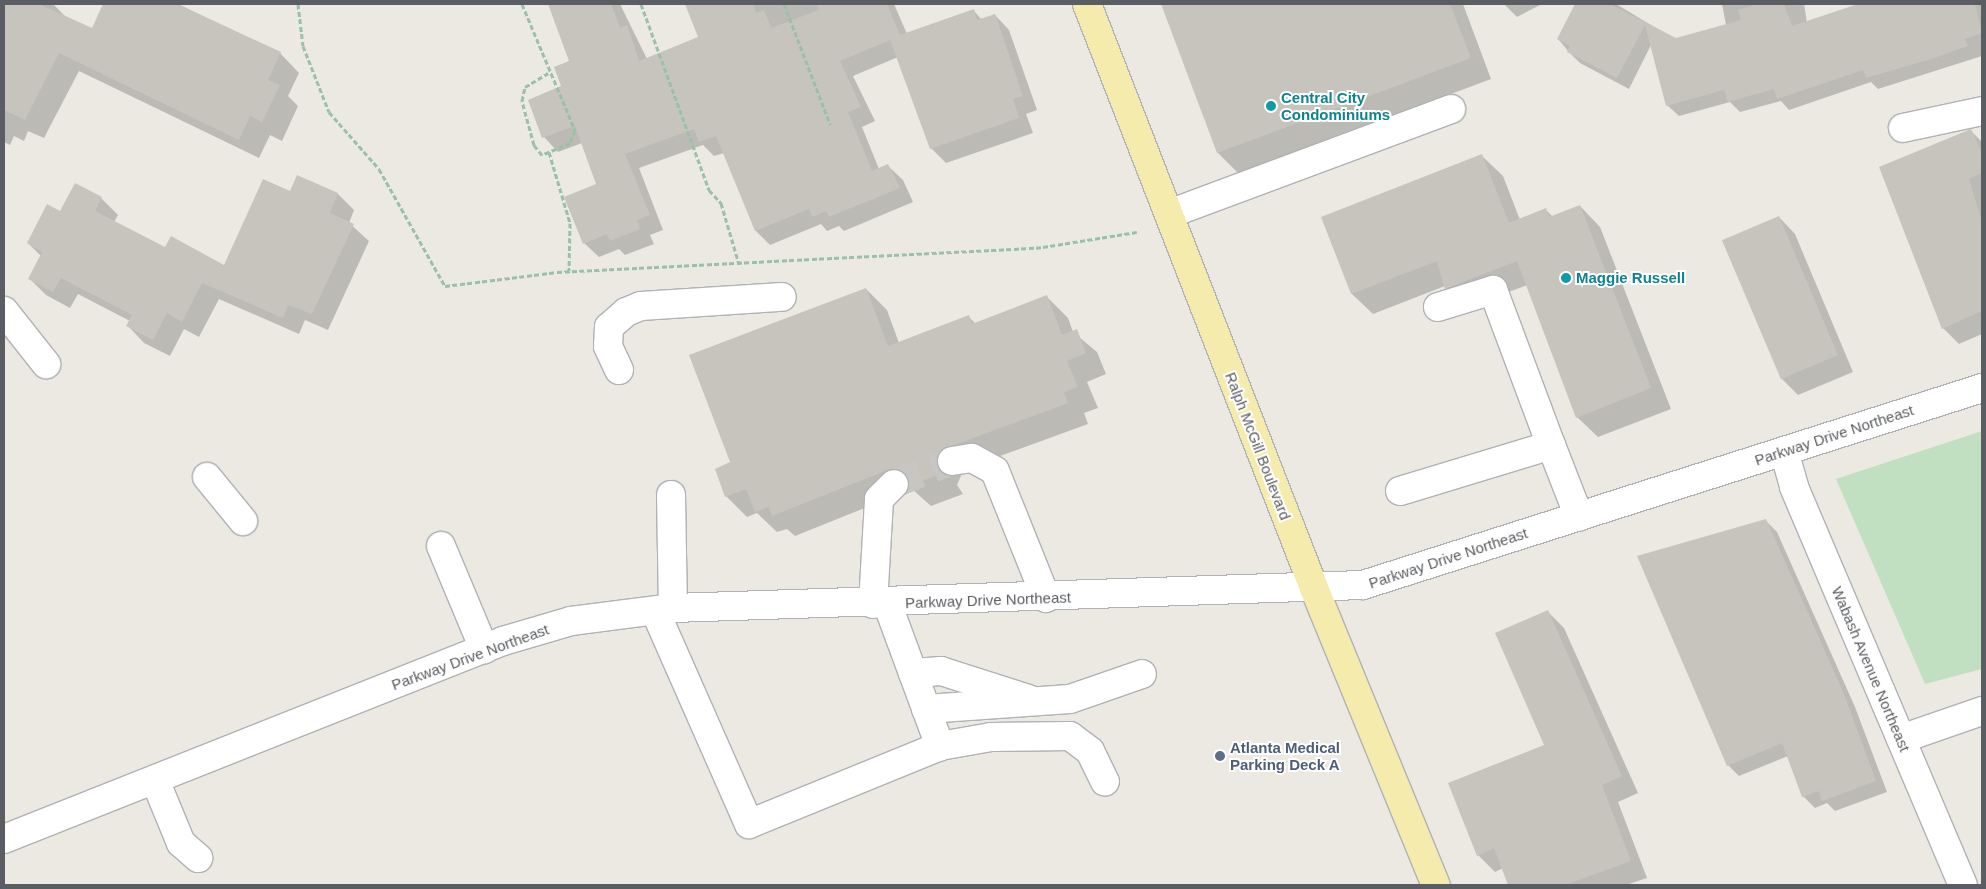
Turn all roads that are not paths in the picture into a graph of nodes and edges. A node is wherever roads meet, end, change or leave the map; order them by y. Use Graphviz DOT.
graph roads {
  1 [pos="1087,4"];
  2 [pos="1452,109"];
  3 [pos="1982,111"];
  4 [pos="1903,128"];
  5 [pos="1169,214"];
  6 [pos="782,297"];
  7 [pos="1438,307"];
  8 [pos="4,312"];
  9 [pos="46,364"];
  10 [pos="619,370"];
  11 [pos="1982,388"];
  12 [pos="1551,445"];
  13 [pos="1784,451"];
  14 [pos="952,461"];
  15 [pos="207,477"];
  16 [pos="894,484"];
  17 [pos="1400,491"];
  18 [pos="670,495"];
  19 [pos="1579,517"];
  20 [pos="244,521"];
  21 [pos="441,546"];
  22 [pos="1314,588"];
  23 [pos="1046,598"];
  24 [pos="880,604"];
  25 [pos="664,610"];
  26 [pos="484,649"];
  27 [pos="913,673"];
  28 [pos="1142,674"];
  29 [pos="1048,703"];
  30 [pos="926,709"];
  31 [pos="1982,711"];
  32 [pos="1901,739"];
  33 [pos="940,746"];
  34 [pos="155,780"];
  35 [pos="1104,782"];
  36 [pos="4,839"];
  37 [pos="198,858"];
  38 [pos="1436,885"];
  39 [pos="1963,885"];
  1 -- 5 [label="main road, Ralph McGill Boulevard"];
  2 -- 5 [label="street"];
  3 -- 4 [label="street"];
  5 -- 22 [label="main road, Ralph McGill Boulevard"];
  6 -- 10 [label="street"];
  7 -- 12 [label="street"];
  8 -- 9 [label="street"];
  11 -- 13 [label="street, Parkway Drive Northeast"];
  12 -- 17 [label="street"];
  12 -- 19 [label="street"];
  13 -- 19 [label="street, Parkway Drive Northeast"];
  13 -- 32 [label="street, Wabash Avenue Northeast"];
  14 -- 23 [label="street"];
  15 -- 20 [label="street"];
  16 -- 24 [label="street"];
  18 -- 25 [label="street"];
  19 -- 22 [label="street, Parkway Drive Northeast"];
  21 -- 26 [label="street"];
  22 -- 23 [label="street, Parkway Drive Northeast"];
  22 -- 38 [label="main road, Ralph McGill Boulevard"];
  23 -- 24 [label="street, Parkway Drive Northeast"];
  24 -- 25 [label="street, Parkway Drive Northeast"];
  24 -- 27 [label="street"];
  25 -- 26 [label="street, Parkway Drive Northeast"];
  25 -- 33 [label="street"];
  26 -- 34 [label="street, Parkway Drive Northeast"];
  27 -- 29 [label="street"];
  27 -- 30 [label="street"];
  28 -- 29 [label="street"];
  29 -- 30 [label="street"];
  30 -- 33 [label="street"];
  31 -- 32 [label="street"];
  32 -- 39 [label="street, Wabash Avenue Northeast"];
  33 -- 35 [label="street"];
  34 -- 36 [label="street, Parkway Drive Northeast"];
  34 -- 37 [label="street"];
}
